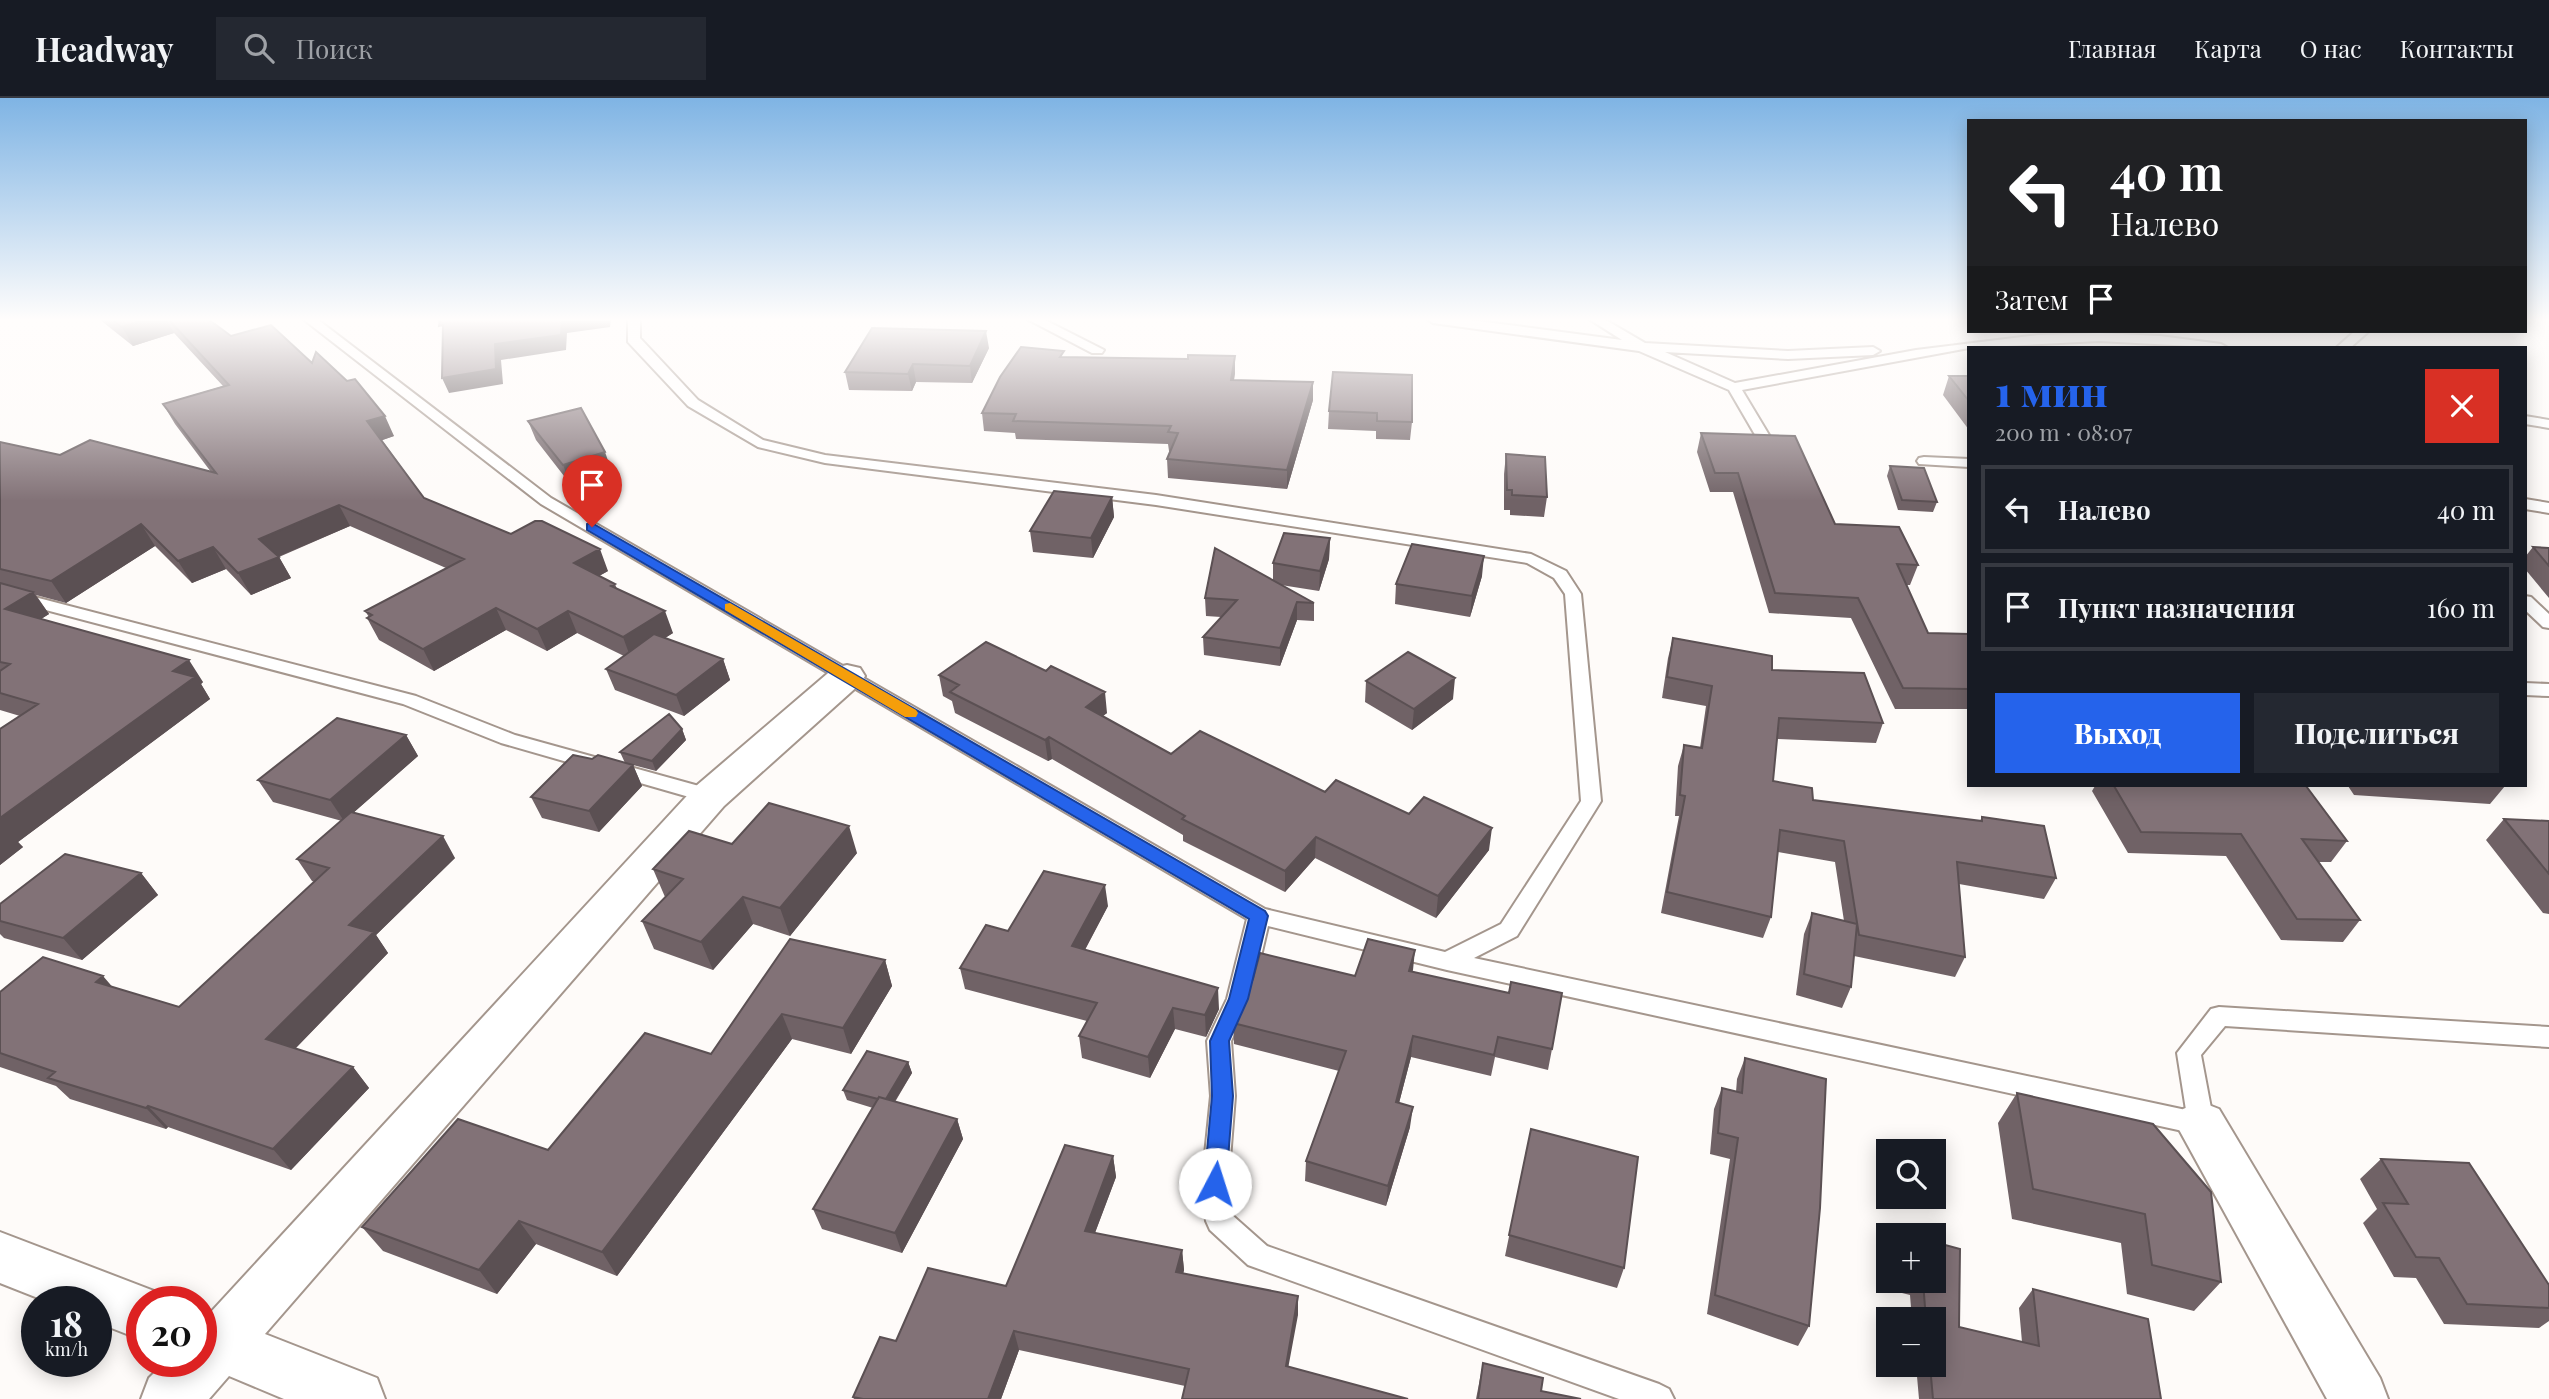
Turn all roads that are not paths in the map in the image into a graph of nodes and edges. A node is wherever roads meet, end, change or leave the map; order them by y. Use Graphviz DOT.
graph roads {
  1 [pos="388,380"];
  2 [pos="671,380"];
  3 [pos="1717,380"];
  4 [pos="1774,380"];
  5 [pos="1734,387"];
  6 [pos="2527,420"];
  7 [pos="2549,424"];
  8 [pos="1768,444"];
  9 [pos="1924,461"];
  10 [pos="1967,463"];
  11 [pos="2527,504"];
  12 [pos="2549,508"];
  13 [pos="0,593"];
  14 [pos="2527,603"];
  15 [pos="2549,623"];
  16 [pos="847,676"];
  17 [pos="2527,688"];
  18 [pos="2549,690"];
  19 [pos="710,796"];
  20 [pos="1259,916"];
  21 [pos="1447,961"];
  22 [pos="2549,1037"];
  23 [pos="2201,1124"];
  24 [pos="0,1257"];
  25 [pos="126,1307"];
  26 [pos="217,1333"];
  27 [pos="217,1342"];
  28 [pos="185,1377"];
  29 [pos="170,1399"];
  30 [pos="356,1399"];
  31 [pos="1659,1399"];
  32 [pos="2358,1399"];
  1 -- 16 [label="lane"];
  2 -- 21 [label="lane"];
  3 -- 5 [label="lane"];
  4 -- 5 [label="lane"];
  5 -- 8 [label="lane"];
  6 -- 7 [label="lane"];
  9 -- 10 [label="lane"];
  11 -- 12 [label="lane"];
  13 -- 19 [label="lane"];
  14 -- 15 [label="lane"];
  16 -- 19 [label="street"];
  16 -- 20 [label="lane"];
  17 -- 18 [label="lane"];
  19 -- 26 [label="street"];
  20 -- 21 [label="lane"];
  20 -- 31 [label="lane"];
  21 -- 23 [label="lane"];
  22 -- 23 [label="lane"];
  23 -- 32 [label="street"];
  24 -- 25 [label="street"];
  27 -- 30 [label="street"];
  28 -- 29 [label="street"];
}
